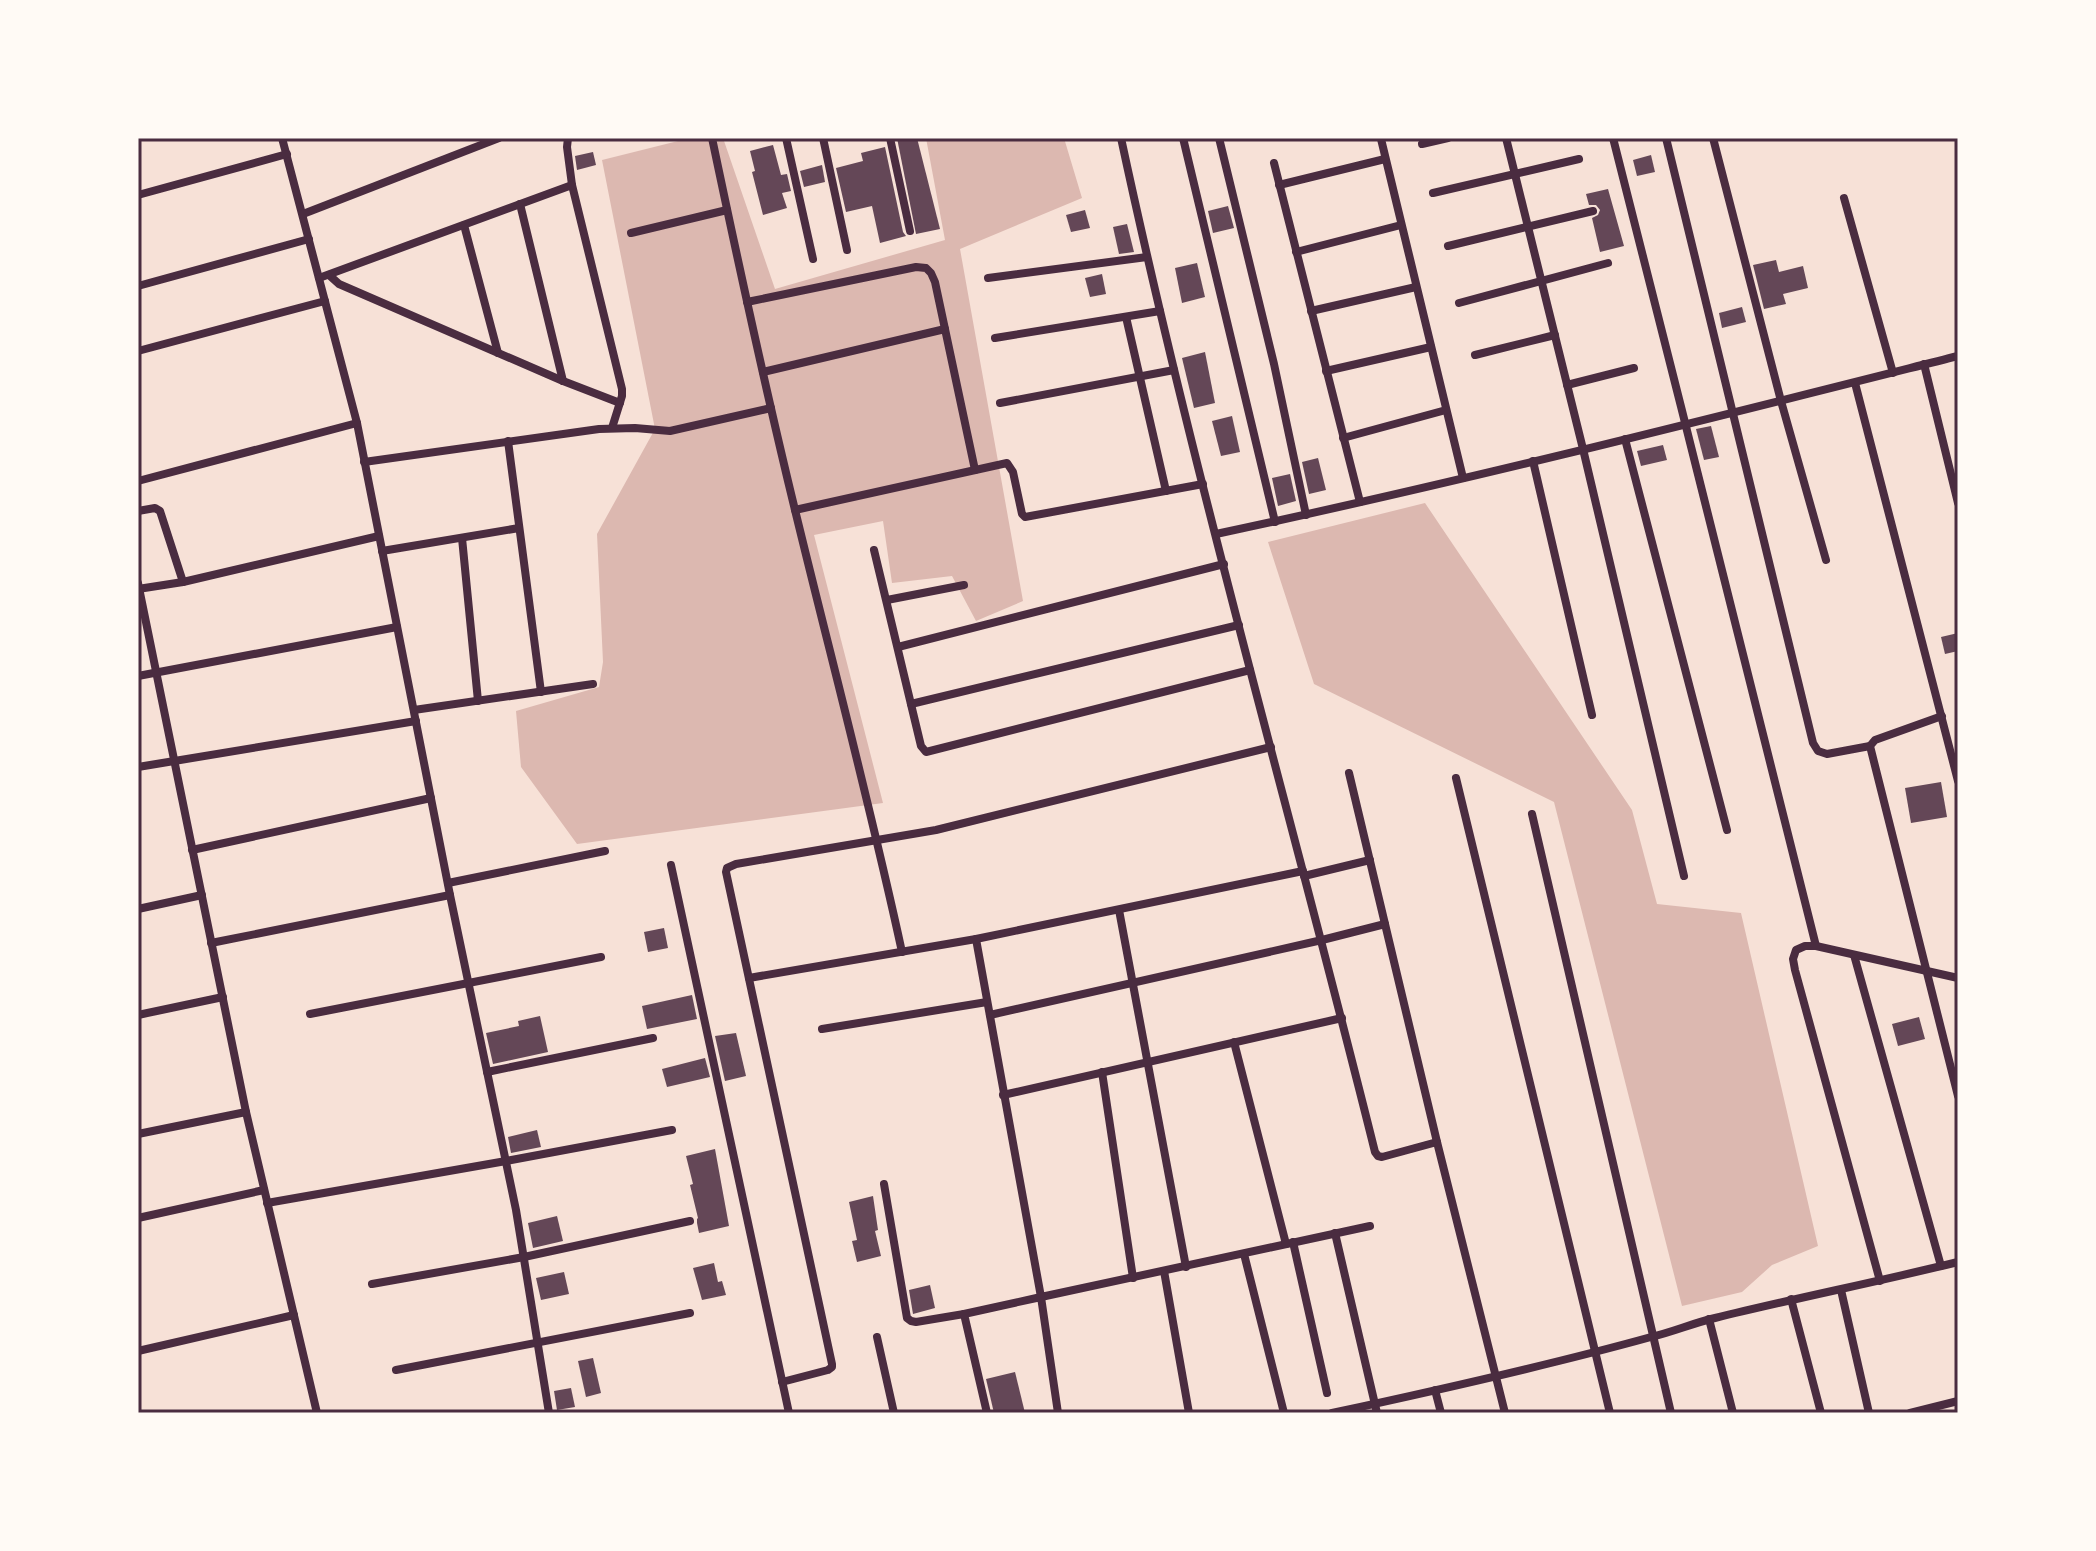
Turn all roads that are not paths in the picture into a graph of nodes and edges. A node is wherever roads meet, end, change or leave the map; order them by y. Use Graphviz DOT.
graph roads {
  1 [pos="282,138"];
  2 [pos="499,138"];
  3 [pos="568,138"];
  4 [pos="712,138"];
  5 [pos="786,138"];
  6 [pos="823,138"];
  7 [pos="890,138"];
  8 [pos="1121,138"];
  9 [pos="1183,138"];
  10 [pos="1219,138"];
  11 [pos="1448,138"];
  12 [pos="1506,138"];
  13 [pos="1613,138"];
  14 [pos="1666,138"];
  15 [pos="1713,138"];
  16 [pos="1381,139"];
  17 [pos="1422,144"];
  18 [pos="287,154"];
  19 [pos="1385,159"];
  20 [pos="1579,159"];
  21 [pos="1274,163"];
  22 [pos="1514,173"];
  23 [pos="572,185"];
  24 [pos="1279,185"];
  25 [pos="1433,193"];
  26 [pos="138,195"];
  27 [pos="1844,198"];
  28 [pos="520,204"];
  29 [pos="727,210"];
  30 [pos="1593,211"];
  31 [pos="303,214"];
  32 [pos="464,225"];
  33 [pos="1401,225"];
  34 [pos="1528,227"];
  35 [pos="910,231"];
  36 [pos="631,233"];
  37 [pos="309,239"];
  38 [pos="1448,246"];
  39 [pos="847,250"];
  40 [pos="1296,252"];
  41 [pos="1147,257"];
  42 [pos="813,259"];
  43 [pos="1608,263"];
  44 [pos="329,275"];
  45 [pos="319,278"];
  46 [pos="988,278"];
  47 [pos="1541,281"];
  48 [pos="138,286"];
  49 [pos="1416,287"];
  50 [pos="325,301"];
  51 [pos="747,302"];
  52 [pos="1459,303"];
  53 [pos="1160,311"];
  54 [pos="1311,311"];
  55 [pos="1126,317"];
  56 [pos="945,329"];
  57 [pos="1555,335"];
  58 [pos="995,338"];
  59 [pos="1431,347"];
  60 [pos="138,351"];
  61 [pos="498,353"];
  62 [pos="1475,355"];
  63 [pos="1958,356"];
  64 [pos="1924,364"];
  65 [pos="1634,368"];
  66 [pos="1174,370"];
  67 [pos="1326,371"];
  68 [pos="763,372"];
  69 [pos="1893,373"];
  70 [pos="1139,377"];
  71 [pos="563,381"];
  72 [pos="1855,383"];
  73 [pos="1567,385"];
  74 [pos="1781,401"];
  75 [pos="620,403"];
  76 [pos="1000,403"];
  77 [pos="771,408"];
  78 [pos="1446,410"];
  79 [pos="1733,413"];
  80 [pos="357,423"];
  81 [pos="1687,424"];
  82 [pos="612,428"];
  83 [pos="1343,438"];
  84 [pos="1625,439"];
  85 [pos="508,441"];
  86 [pos="1583,449"];
  87 [pos="1533,461"];
  88 [pos="364,462"];
  89 [pos="975,470"];
  90 [pos="1463,478"];
  91 [pos="138,481"];
  92 [pos="1203,484"];
  93 [pos="1166,491"];
  94 [pos="1360,502"];
  95 [pos="1958,503"];
  96 [pos="795,510"];
  97 [pos="138,511"];
  98 [pos="1306,515"];
  99 [pos="1275,522"];
  100 [pos="519,528"];
  101 [pos="1216,534"];
  102 [pos="379,536"];
  103 [pos="462,538"];
  104 [pos="874,550"];
  105 [pos="382,551"];
  106 [pos="1826,560"];
  107 [pos="1224,564"];
  108 [pos="183,582"];
  109 [pos="964,585"];
  110 [pos="138,587"];
  111 [pos="887,600"];
  112 [pos="1239,625"];
  113 [pos="397,627"];
  114 [pos="898,647"];
  115 [pos="1250,670"];
  116 [pos="157,673"];
  117 [pos="138,676"];
  118 [pos="593,684"];
  119 [pos="541,692"];
  120 [pos="478,701"];
  121 [pos="911,704"];
  122 [pos="414,710"];
  123 [pos="1592,715"];
  124 [pos="1942,716"];
  125 [pos="416,721"];
  126 [pos="1870,746"];
  127 [pos="1271,747"];
  128 [pos="175,762"];
  129 [pos="138,767"];
  130 [pos="1349,773"];
  131 [pos="1456,778"];
  132 [pos="1958,781"];
  133 [pos="431,798"];
  134 [pos="1532,814"];
  135 [pos="1727,830"];
  136 [pos="877,839"];
  137 [pos="192,850"];
  138 [pos="605,851"];
  139 [pos="1370,860"];
  140 [pos="671,865"];
  141 [pos="1304,874"];
  142 [pos="1684,876"];
  143 [pos="448,883"];
  144 [pos="202,895"];
  145 [pos="450,895"];
  146 [pos="138,909"];
  147 [pos="1119,910"];
  148 [pos="1385,924"];
  149 [pos="976,939"];
  150 [pos="1322,940"];
  151 [pos="211,943"];
  152 [pos="1816,946"];
  153 [pos="902,952"];
  154 [pos="1854,955"];
  155 [pos="601,957"];
  156 [pos="1926,972"];
  157 [pos="749,978"];
  158 [pos="1958,978"];
  159 [pos="468,984"];
  160 [pos="1132,984"];
  161 [pos="223,997"];
  162 [pos="987,1002"];
  163 [pos="310,1014"];
  164 [pos="138,1015"];
  165 [pos="990,1015"];
  166 [pos="1342,1018"];
  167 [pos="822,1029"];
  168 [pos="653,1038"];
  169 [pos="1234,1042"];
  170 [pos="1147,1062"];
  171 [pos="487,1072"];
  172 [pos="1102,1072"];
  173 [pos="1003,1095"];
  174 [pos="1958,1096"];
  175 [pos="246,1112"];
  176 [pos="672,1130"];
  177 [pos="138,1134"];
  178 [pos="1437,1142"];
  179 [pos="506,1161"];
  180 [pos="884,1184"];
  181 [pos="264,1190"];
  182 [pos="267,1203"];
  183 [pos="138,1218"];
  184 [pos="690,1221"];
  185 [pos="1370,1226"];
  186 [pos="1335,1233"];
  187 [pos="1289,1243"];
  188 [pos="1244,1254"];
  189 [pos="524,1257"];
  190 [pos="1958,1262"];
  191 [pos="1941,1266"];
  192 [pos="1186,1267"];
  193 [pos="1164,1271"];
  194 [pos="1133,1278"];
  195 [pos="1880,1281"];
  196 [pos="372,1284"];
  197 [pos="1841,1290"];
  198 [pos="1041,1297"];
  199 [pos="1791,1299"];
  200 [pos="690,1313"];
  201 [pos="964,1314"];
  202 [pos="294,1315"];
  203 [pos="1709,1319"];
  204 [pos="877,1337"];
  205 [pos="1653,1337"];
  206 [pos="538,1343"];
  207 [pos="138,1351"];
  208 [pos="1595,1352"];
  209 [pos="396,1370"];
  210 [pos="1496,1376"];
  211 [pos="782,1382"];
  212 [pos="1435,1390"];
  213 [pos="1327,1393"];
  214 [pos="1958,1401"];
  215 [pos="1376,1408"];
  216 [pos="317,1413"];
  217 [pos="549,1413"];
  218 [pos="789,1413"];
  219 [pos="894,1413"];
  220 [pos="987,1413"];
  221 [pos="1058,1413"];
  222 [pos="1189,1413"];
  223 [pos="1284,1413"];
  224 [pos="1332,1413"];
  225 [pos="1441,1413"];
  226 [pos="1505,1413"];
  227 [pos="1610,1413"];
  228 [pos="1671,1413"];
  229 [pos="1733,1413"];
  230 [pos="1821,1413"];
  231 [pos="1869,1413"];
  232 [pos="1910,1413"];
  1 -- 18 [label="street"];
  2 -- 31 [label="street"];
  3 -- 23 [label="street"];
  4 -- 29 [label="street"];
  5 -- 42 [label="street"];
  6 -- 39 [label="street"];
  7 -- 35 [label="street"];
  8 -- 41 [label="street"];
  9 -- 99 [label="street"];
  10 -- 98 [label="street"];
  11 -- 17 [label="street"];
  12 -- 22 [label="street"];
  13 -- 81 [label="street"];
  14 -- 79 [label="street"];
  15 -- 74 [label="street"];
  16 -- 19 [label="street"];
  18 -- 26 [label="street"];
  18 -- 31 [label="street"];
  19 -- 24 [label="street"];
  19 -- 33 [label="street"];
  20 -- 22 [label="street"];
  21 -- 24 [label="street"];
  22 -- 25 [label="street"];
  22 -- 34 [label="street"];
  23 -- 28 [label="street"];
  23 -- 75 [label="street"];
  24 -- 40 [label="street"];
  27 -- 69 [label="street"];
  28 -- 32 [label="street"];
  28 -- 71 [label="street"];
  29 -- 36 [label="street"];
  29 -- 51 [label="street"];
  30 -- 34 [label="street"];
  31 -- 37 [label="street"];
  32 -- 44 [label="street"];
  32 -- 61 [label="street"];
  33 -- 40 [label="street"];
  33 -- 49 [label="street"];
  34 -- 38 [label="street"];
  34 -- 47 [label="street"];
  37 -- 45 [label="street"];
  37 -- 48 [label="street"];
  40 -- 54 [label="street"];
  41 -- 46 [label="street"];
  41 -- 53 [label="street"];
  43 -- 47 [label="street"];
  44 -- 45 [label="street"];
  44 -- 61 [label="street"];
  45 -- 50 [label="street"];
  47 -- 52 [label="street"];
  47 -- 57 [label="street"];
  49 -- 54 [label="street"];
  49 -- 59 [label="street"];
  50 -- 60 [label="street"];
  50 -- 80 [label="street"];
  51 -- 56 [label="street"];
  51 -- 68 [label="street"];
  53 -- 55 [label="street"];
  53 -- 66 [label="street"];
  54 -- 67 [label="street"];
  55 -- 58 [label="street"];
  55 -- 70 [label="street"];
  56 -- 68 [label="street"];
  56 -- 89 [label="street"];
  57 -- 62 [label="street"];
  57 -- 73 [label="street"];
  59 -- 67 [label="street"];
  59 -- 78 [label="street"];
  61 -- 71 [label="street"];
  63 -- 64 [label="street"];
  64 -- 69 [label="street"];
  64 -- 95 [label="street"];
  65 -- 73 [label="street"];
  66 -- 70 [label="street"];
  66 -- 92 [label="street"];
  67 -- 83 [label="street"];
  68 -- 77 [label="street"];
  69 -- 72 [label="street"];
  70 -- 76 [label="street"];
  70 -- 93 [label="street"];
  71 -- 75 [label="street"];
  72 -- 74 [label="street"];
  72 -- 124 [label="street"];
  73 -- 86 [label="street"];
  74 -- 79 [label="street"];
  74 -- 106 [label="street"];
  75 -- 82 [label="street"];
  77 -- 82 [label="street"];
  77 -- 96 [label="street"];
  78 -- 83 [label="street"];
  78 -- 90 [label="street"];
  79 -- 81 [label="street"];
  79 -- 126 [label="street"];
  80 -- 88 [label="street"];
  80 -- 91 [label="street"];
  81 -- 84 [label="street"];
  81 -- 152 [label="street"];
  82 -- 85 [label="street"];
  83 -- 94 [label="street"];
  84 -- 86 [label="street"];
  84 -- 135 [label="street"];
  85 -- 88 [label="street"];
  85 -- 100 [label="street"];
  86 -- 87 [label="street"];
  86 -- 142 [label="street"];
  87 -- 90 [label="street"];
  87 -- 123 [label="street"];
  88 -- 102 [label="street"];
  89 -- 93 [label="street"];
  89 -- 96 [label="street"];
  90 -- 94 [label="street"];
  92 -- 93 [label="street"];
  92 -- 101 [label="street"];
  94 -- 98 [label="street"];
  96 -- 136 [label="street"];
  97 -- 108 [label="street"];
  98 -- 99 [label="street"];
  99 -- 101 [label="street"];
  100 -- 103 [label="street"];
  100 -- 119 [label="street"];
  101 -- 107 [label="street"];
  102 -- 105 [label="street"];
  102 -- 108 [label="street"];
  103 -- 105 [label="street"];
  103 -- 120 [label="street"];
  104 -- 111 [label="street"];
  105 -- 113 [label="street"];
  107 -- 112 [label="street"];
  107 -- 114 [label="street"];
  108 -- 110 [label="street"];
  109 -- 111 [label="street"];
  110 -- 116 [label="street"];
  111 -- 114 [label="street"];
  112 -- 115 [label="street"];
  112 -- 121 [label="street"];
  113 -- 116 [label="street"];
  113 -- 122 [label="street"];
  114 -- 121 [label="street"];
  115 -- 121 [label="street"];
  115 -- 127 [label="street"];
  116 -- 117 [label="street"];
  116 -- 128 [label="street"];
  118 -- 119 [label="street"];
  119 -- 120 [label="street"];
  120 -- 122 [label="street"];
  122 -- 125 [label="street"];
  124 -- 126 [label="street"];
  124 -- 132 [label="street"];
  125 -- 128 [label="street"];
  125 -- 133 [label="street"];
  126 -- 156 [label="street"];
  127 -- 136 [label="street"];
  127 -- 141 [label="street"];
  128 -- 129 [label="street"];
  128 -- 137 [label="street"];
  130 -- 139 [label="street"];
  131 -- 208 [label="street"];
  133 -- 137 [label="street"];
  133 -- 143 [label="street"];
  134 -- 205 [label="street"];
  136 -- 153 [label="street"];
  136 -- 157 [label="street"];
  137 -- 144 [label="street"];
  138 -- 143 [label="street"];
  139 -- 141 [label="street"];
  139 -- 148 [label="street"];
  140 -- 211 [label="street"];
  141 -- 147 [label="street"];
  141 -- 150 [label="street"];
  143 -- 145 [label="street"];
  144 -- 146 [label="street"];
  144 -- 151 [label="street"];
  145 -- 151 [label="street"];
  145 -- 159 [label="street"];
  147 -- 149 [label="street"];
  147 -- 160 [label="street"];
  148 -- 150 [label="street"];
  148 -- 178 [label="street"];
  149 -- 153 [label="street"];
  149 -- 162 [label="street"];
  150 -- 160 [label="street"];
  150 -- 166 [label="street"];
  151 -- 161 [label="street"];
  152 -- 154 [label="street"];
  152 -- 195 [label="street"];
  153 -- 157 [label="street"];
  154 -- 156 [label="street"];
  154 -- 191 [label="street"];
  155 -- 159 [label="street"];
  156 -- 158 [label="street"];
  156 -- 174 [label="street"];
  157 -- 211 [label="street"];
  159 -- 163 [label="street"];
  159 -- 171 [label="street"];
  160 -- 165 [label="street"];
  160 -- 170 [label="street"];
  161 -- 164 [label="street"];
  161 -- 175 [label="street"];
  162 -- 165 [label="street"];
  162 -- 167 [label="street"];
  165 -- 173 [label="street"];
  166 -- 169 [label="street"];
  166 -- 178 [label="street"];
  168 -- 171 [label="street"];
  169 -- 170 [label="street"];
  169 -- 187 [label="street"];
  170 -- 172 [label="street"];
  170 -- 192 [label="street"];
  171 -- 179 [label="street"];
  172 -- 173 [label="street"];
  172 -- 194 [label="street"];
  173 -- 198 [label="street"];
  175 -- 177 [label="street"];
  175 -- 181 [label="street"];
  176 -- 179 [label="street"];
  178 -- 210 [label="street"];
  179 -- 182 [label="street"];
  179 -- 189 [label="street"];
  180 -- 201 [label="street"];
  181 -- 182 [label="street"];
  181 -- 183 [label="street"];
  182 -- 202 [label="street"];
  184 -- 189 [label="street"];
  185 -- 186 [label="street"];
  186 -- 187 [label="street"];
  186 -- 215 [label="street"];
  187 -- 188 [label="street"];
  187 -- 213 [label="street"];
  188 -- 192 [label="street"];
  188 -- 223 [label="street"];
  189 -- 196 [label="street"];
  189 -- 206 [label="street"];
  190 -- 191 [label="street"];
  191 -- 195 [label="street"];
  192 -- 193 [label="street"];
  193 -- 194 [label="street"];
  193 -- 222 [label="street"];
  194 -- 198 [label="street"];
  195 -- 197 [label="street"];
  197 -- 199 [label="street"];
  197 -- 231 [label="street"];
  198 -- 201 [label="street"];
  198 -- 221 [label="street"];
  199 -- 203 [label="street"];
  199 -- 230 [label="street"];
  200 -- 206 [label="street"];
  201 -- 220 [label="street"];
  202 -- 207 [label="street"];
  202 -- 216 [label="street"];
  203 -- 205 [label="street"];
  203 -- 229 [label="street"];
  204 -- 219 [label="street"];
  205 -- 208 [label="street"];
  205 -- 228 [label="street"];
  206 -- 209 [label="street"];
  206 -- 217 [label="street"];
  208 -- 210 [label="street"];
  208 -- 227 [label="street"];
  210 -- 212 [label="street"];
  210 -- 226 [label="street"];
  211 -- 218 [label="street"];
  212 -- 215 [label="street"];
  212 -- 225 [label="street"];
  214 -- 232 [label="street"];
  215 -- 224 [label="street"];
}
